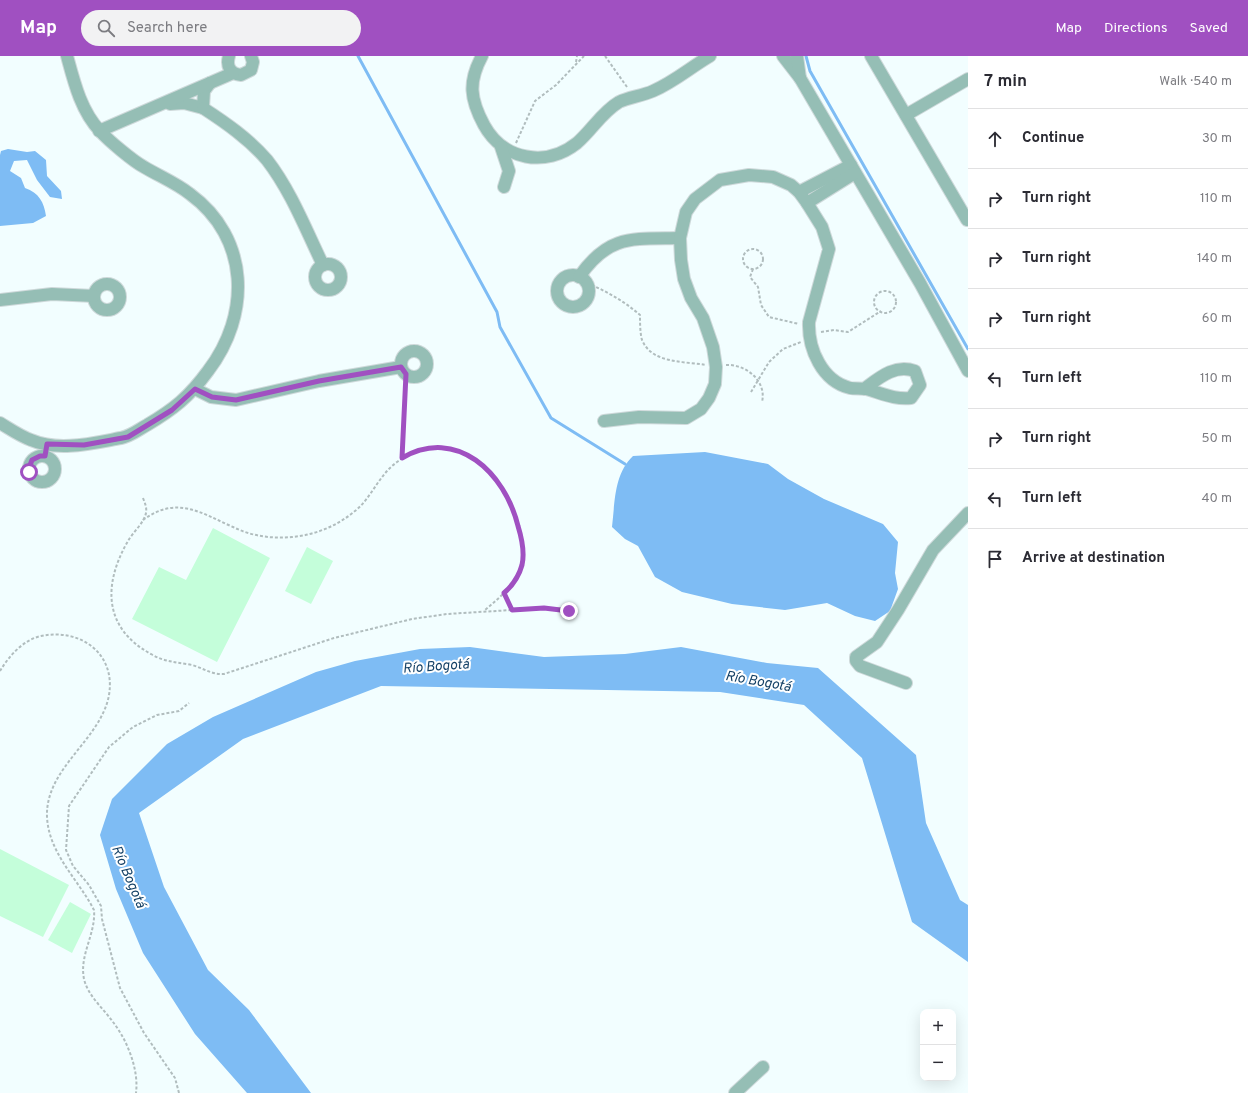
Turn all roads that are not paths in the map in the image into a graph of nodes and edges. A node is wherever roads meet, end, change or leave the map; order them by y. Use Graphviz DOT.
graph roads {
  1 [pos="67,56"];
  2 [pos="229,56"];
  3 [pos="251,56"];
  4 [pos="482,56"];
  5 [pos="710,56"];
  6 [pos="783,56"];
  7 [pos="797,56"];
  8 [pos="871,56"];
  9 [pos="233,73"];
  10 [pos="800,78"];
  11 [pos="968,79"];
  12 [pos="210,83"];
  13 [pos="155,107"];
  14 [pos="203,108"];
  15 [pos="906,115"];
  16 [pos="99,131"];
  17 [pos="506,149"];
  18 [pos="528,158"];
  19 [pos="853,169"];
  20 [pos="509,171"];
  21 [pos="504,187"];
  22 [pos="800,192"];
  23 [pos="807,203"];
  24 [pos="967,220"];
  25 [pos="680,238"];
  26 [pos="323,265"];
  27 [pos="582,280"];
  28 [pos="94,296"];
  29 [pos="0,300"];
  30 [pos="404,371"];
  31 [pos="968,371"];
  32 [pos="195,389"];
  33 [pos="864,389"];
  34 [pos="604,420"];
  35 [pos="0,423"];
  36 [pos="47,444"];
  37 [pos="45,456"];
  38 [pos="968,513"];
  39 [pos="906,683"];
  40 [pos="763,1067"];
  41 [pos="735,1093"];
  1 -- 16 [label="street"];
  2 -- 9 [label="street"];
  3 -- 9 [label="street"];
  4 -- 17 [label="street"];
  5 -- 18 [label="street"];
  6 -- 10 [label="street"];
  7 -- 10 [label="street"];
  8 -- 15 [label="street"];
  9 -- 12 [label="street"];
  10 -- 19 [label="street"];
  11 -- 15 [label="street"];
  12 -- 13 [label="street"];
  12 -- 14 [label="street"];
  13 -- 14 [label="street"];
  13 -- 16 [label="street"];
  14 -- 26 [label="street"];
  15 -- 24 [label="street"];
  16 -- 32 [label="street"];
  17 -- 18 [label="street"];
  17 -- 20 [label="street"];
  18 -- 20 [label="street"];
  19 -- 22 [label="street"];
  19 -- 23 [label="street"];
  19 -- 31 [label="street"];
  20 -- 21 [label="street"];
  22 -- 23 [label="street"];
  22 -- 25 [label="street"];
  23 -- 33 [label="street"];
  25 -- 27 [label="street"];
  25 -- 34 [label="street"];
  28 -- 29 [label="street"];
  30 -- 32 [label="street"];
  32 -- 36 [label="street"];
  35 -- 36 [label="street"];
  36 -- 37 [label="street"];
  38 -- 39 [label="street"];
  40 -- 41 [label="street"];
}
